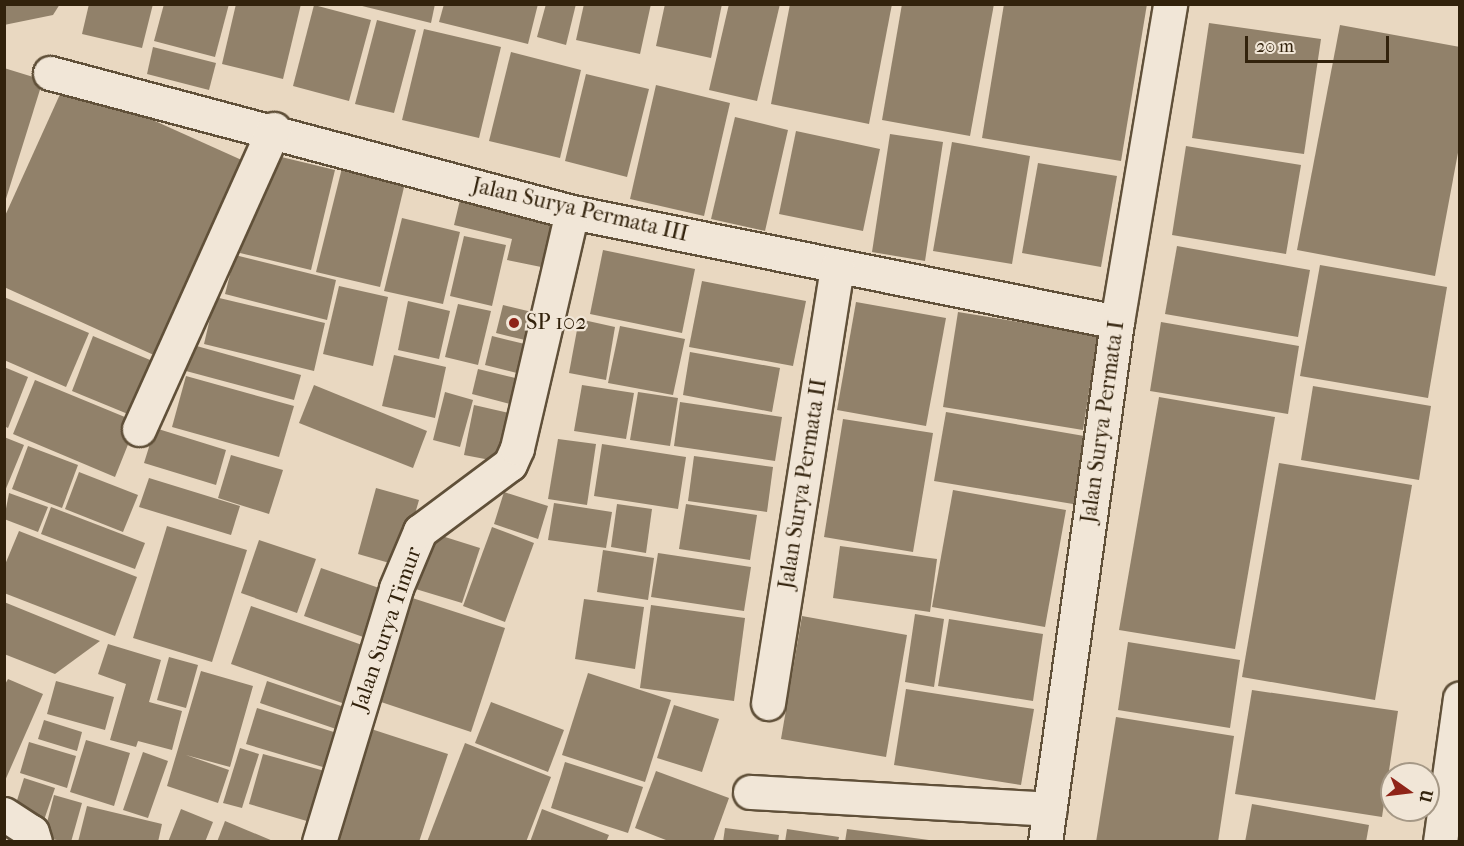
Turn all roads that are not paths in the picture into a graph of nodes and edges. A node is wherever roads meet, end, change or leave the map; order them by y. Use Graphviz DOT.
graph roads {
  1 [pos="1170,4"];
  2 [pos="50,73"];
  3 [pos="274,129"];
  4 [pos="572,212"];
  5 [pos="837,266"];
  6 [pos="1117,322"];
  7 [pos="139,429"];
  8 [pos="1459,701"];
  9 [pos="768,703"];
  10 [pos="750,792"];
  11 [pos="1050,809"];
  12 [pos="4,814"];
  13 [pos="34,842"];
  14 [pos="319,842"];
  15 [pos="1045,842"];
  16 [pos="1440,842"];
  1 -- 6 [label="street, Jalan Surya Permata I"];
  2 -- 3 [label="street, Jalan Surya Permata III"];
  3 -- 4 [label="street, Jalan Surya Permata III"];
  3 -- 7 [label="street"];
  4 -- 5 [label="street, Jalan Surya Permata III"];
  4 -- 14 [label="street, Jalan Surya Timur"];
  5 -- 6 [label="street, Jalan Surya Permata III"];
  5 -- 9 [label="street, Jalan Surya Permata II"];
  6 -- 11 [label="street, Jalan Surya Permata I"];
  8 -- 16 [label="street"];
  10 -- 11 [label="street"];
  11 -- 15 [label="street, Jalan Surya Permata I"];
  12 -- 13 [label="street"];
}
